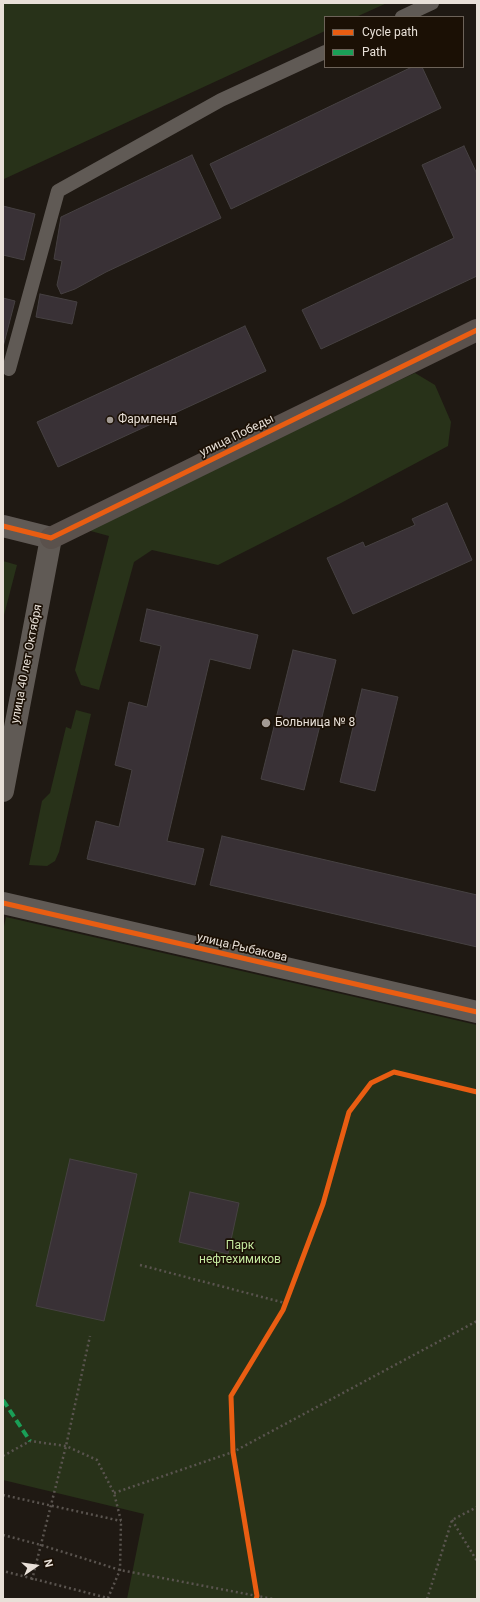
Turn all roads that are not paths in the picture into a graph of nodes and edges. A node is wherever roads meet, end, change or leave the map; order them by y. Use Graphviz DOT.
graph roads {
  1 [pos="432,3"];
  2 [pos="404,16"];
  3 [pos="324,52"];
  4 [pos="477,330"];
  5 [pos="9,369"];
  6 [pos="3,526"];
  7 [pos="51,538"];
  8 [pos="3,791"];
  9 [pos="3,903"];
  10 [pos="477,1012"];
  1 -- 2 [label="lane"];
  3 -- 5 [label="lane"];
  4 -- 7 [label="street, улица Победы"];
  6 -- 7 [label="street"];
  7 -- 8 [label="street, улица 40 лет Октября"];
  9 -- 10 [label="street, улица Рыбакова"];
}
